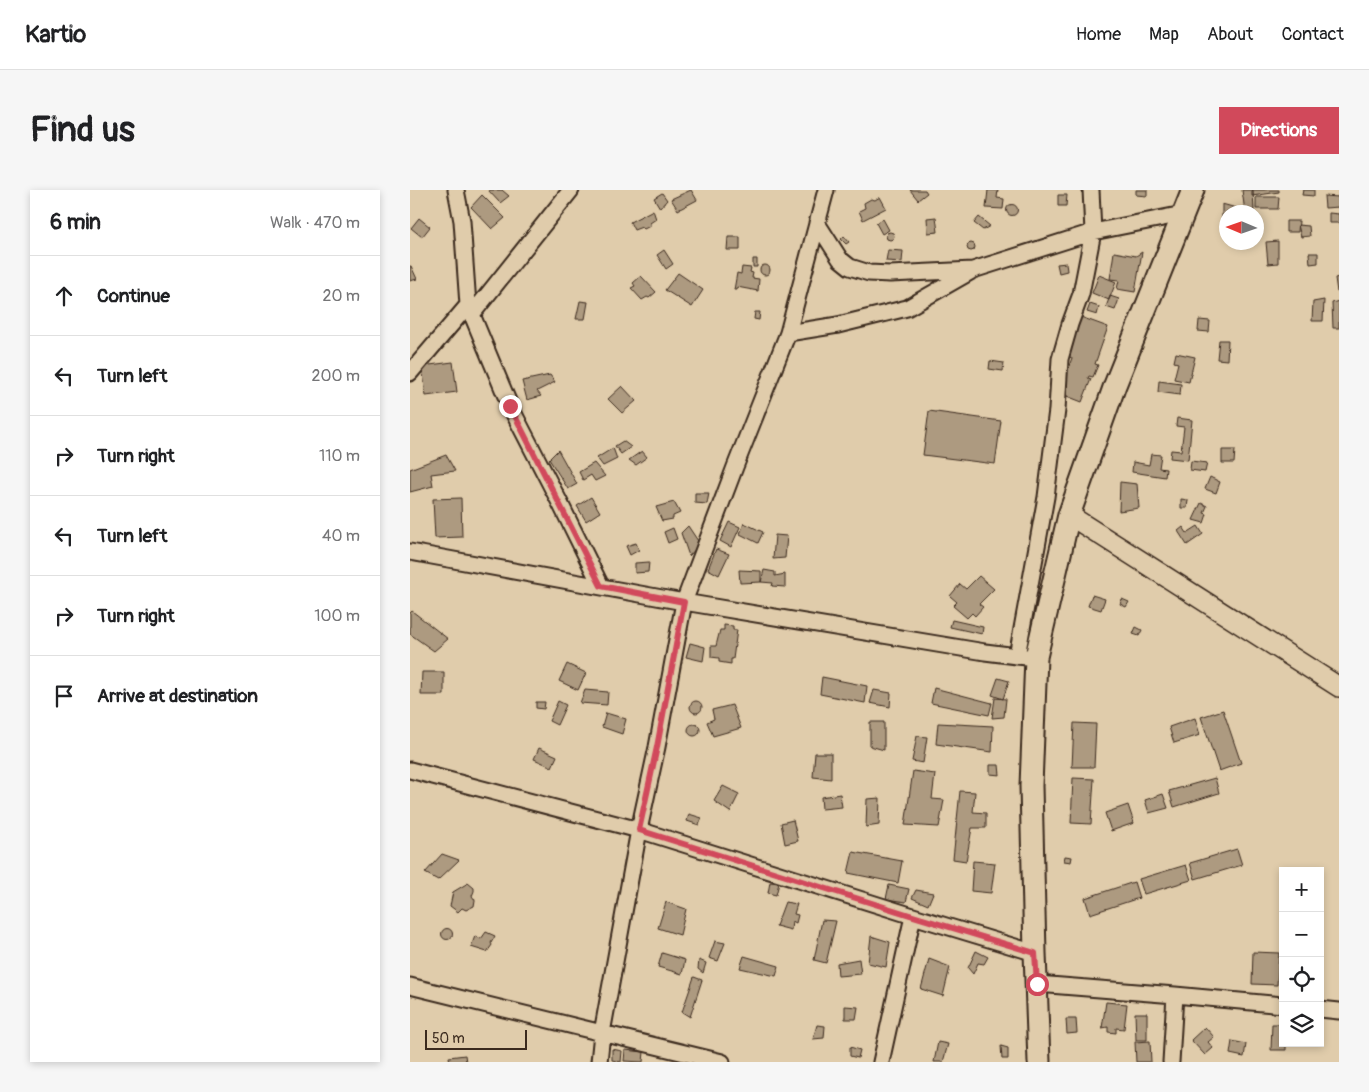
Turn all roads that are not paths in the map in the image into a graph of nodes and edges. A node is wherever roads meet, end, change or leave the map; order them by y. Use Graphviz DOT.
graph roads {
  1 [pos="456,190"];
  2 [pos="571,190"];
  3 [pos="826,190"];
  4 [pos="1091,190"];
  5 [pos="1193,190"];
  6 [pos="1183,214"];
  7 [pos="817,223"];
  8 [pos="1093,232"];
  9 [pos="973,270"];
  10 [pos="471,309"];
  11 [pos="788,332"];
  12 [pos="410,374"];
  13 [pos="1068,515"];
  14 [pos="410,552"];
  15 [pos="601,586"];
  16 [pos="684,602"];
  17 [pos="1026,656"];
  18 [pos="1339,687"];
  19 [pos="410,770"];
  20 [pos="639,830"];
  21 [pos="913,916"];
  22 [pos="1035,953"];
  23 [pos="1037,984"];
  24 [pos="410,986"];
  25 [pos="1175,994"];
  26 [pos="1279,1005"];
  27 [pos="1324,1009"];
  28 [pos="1339,1011"];
  29 [pos="602,1033"];
  30 [pos="600,1062"];
  31 [pos="722,1062"];
  32 [pos="882,1062"];
  33 [pos="1039,1062"];
  34 [pos="1171,1062"];
  1 -- 10 [label="street"];
  2 -- 10 [label="street"];
  3 -- 7 [label="street"];
  4 -- 8 [label="street"];
  5 -- 6 [label="main road"];
  6 -- 8 [label="street"];
  6 -- 13 [label="main road"];
  7 -- 9 [label="street"];
  7 -- 11 [label="street"];
  8 -- 9 [label="street"];
  8 -- 17 [label="street"];
  9 -- 11 [label="street"];
  10 -- 12 [label="street"];
  10 -- 15 [label="street"];
  11 -- 16 [label="street"];
  13 -- 17 [label="main road"];
  13 -- 18 [label="street"];
  14 -- 15 [label="street"];
  15 -- 16 [label="street"];
  16 -- 17 [label="street"];
  16 -- 20 [label="street"];
  17 -- 22 [label="main road"];
  19 -- 20 [label="street"];
  20 -- 21 [label="street"];
  20 -- 29 [label="street"];
  21 -- 22 [label="street"];
  21 -- 32 [label="street"];
  22 -- 23 [label="main road"];
  23 -- 25 [label="street"];
  23 -- 33 [label="main road"];
  24 -- 29 [label="street"];
  25 -- 26 [label="street"];
  25 -- 34 [label="street"];
  27 -- 28 [label="street"];
  29 -- 30 [label="street"];
  29 -- 31 [label="street"];
}
